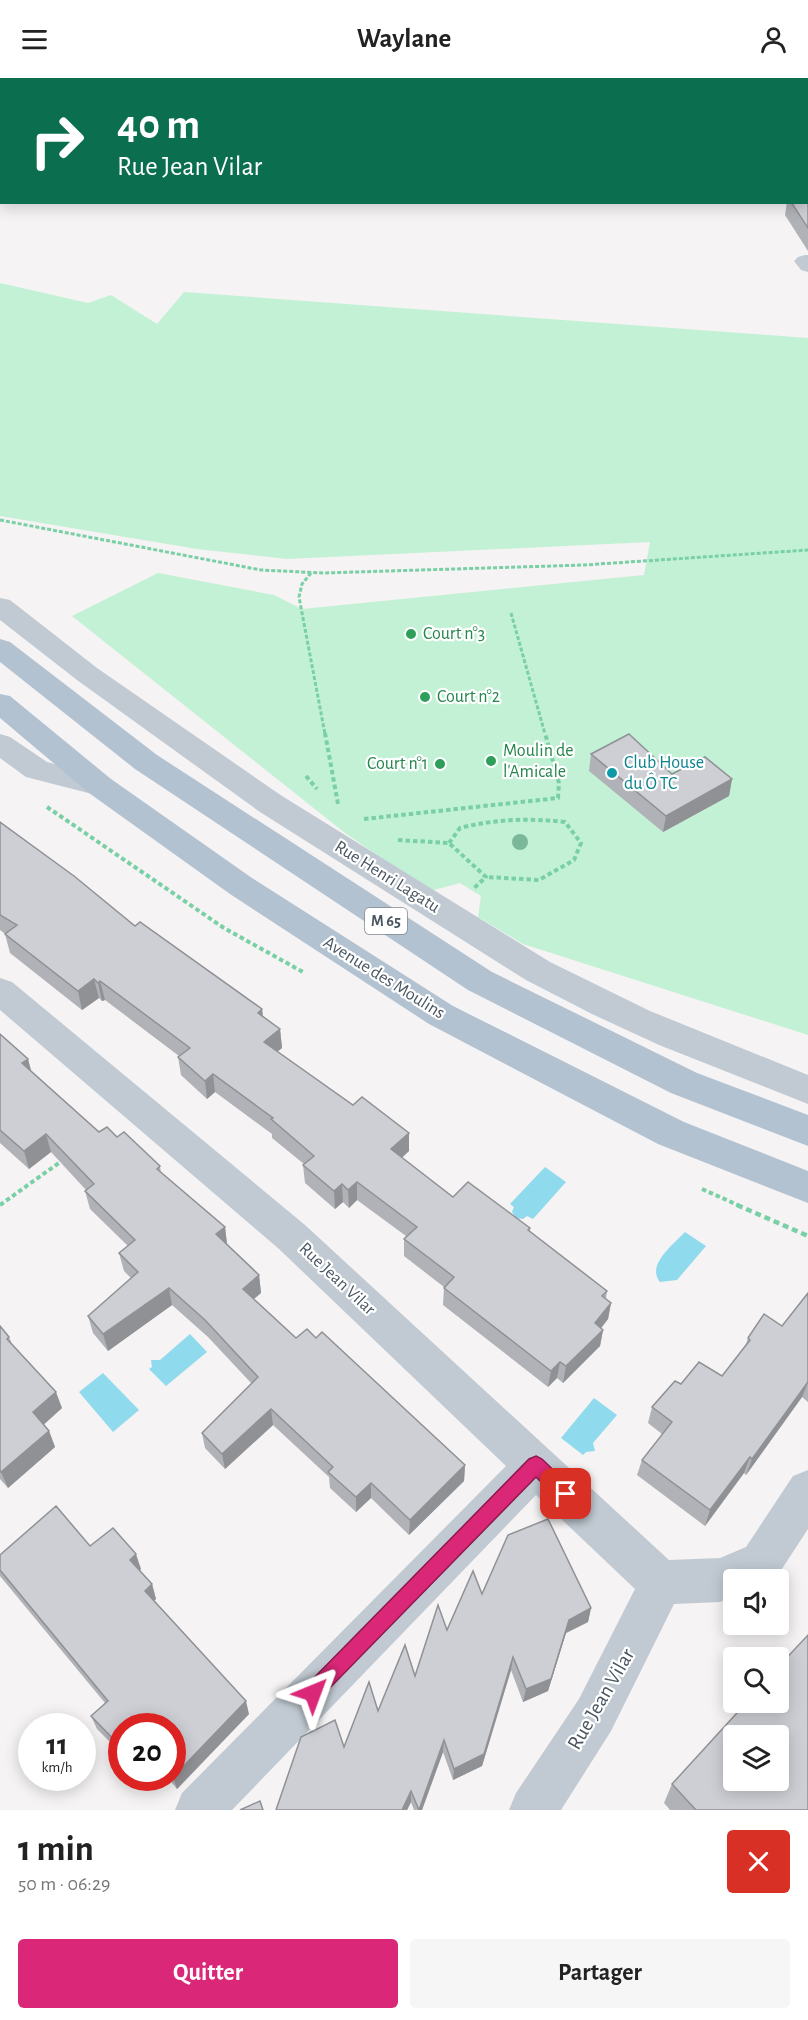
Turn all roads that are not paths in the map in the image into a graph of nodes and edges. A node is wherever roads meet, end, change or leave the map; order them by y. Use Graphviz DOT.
graph roads {
  1 [pos="0,606"];
  2 [pos="0,648"];
  3 [pos="0,703"];
  4 [pos="0,744"];
  5 [pos="100,786"];
  6 [pos="0,991"];
  7 [pos="808,1090"];
  8 [pos="808,1131"];
  9 [pos="808,1187"];
  10 [pos="536,1464"];
  11 [pos="808,1491"];
  12 [pos="661,1583"];
  13 [pos="199,1810"];
  14 [pos="533,1810"];
  1 -- 7 [label="street, Rue Henri Lagatu"];
  2 -- 8 [label="main road, M 65"];
  3 -- 5 [label="main road, Avenue des Moulins"];
  4 -- 5 [label="street"];
  5 -- 9 [label="main road, Avenue des Moulins"];
  6 -- 10 [label="street, Rue Jean Vilar"];
  10 -- 12 [label="street, Rue Jean Vilar"];
  10 -- 13 [label="street"];
  11 -- 12 [label="street"];
  12 -- 14 [label="street, Rue Jean Vilar"];
}
